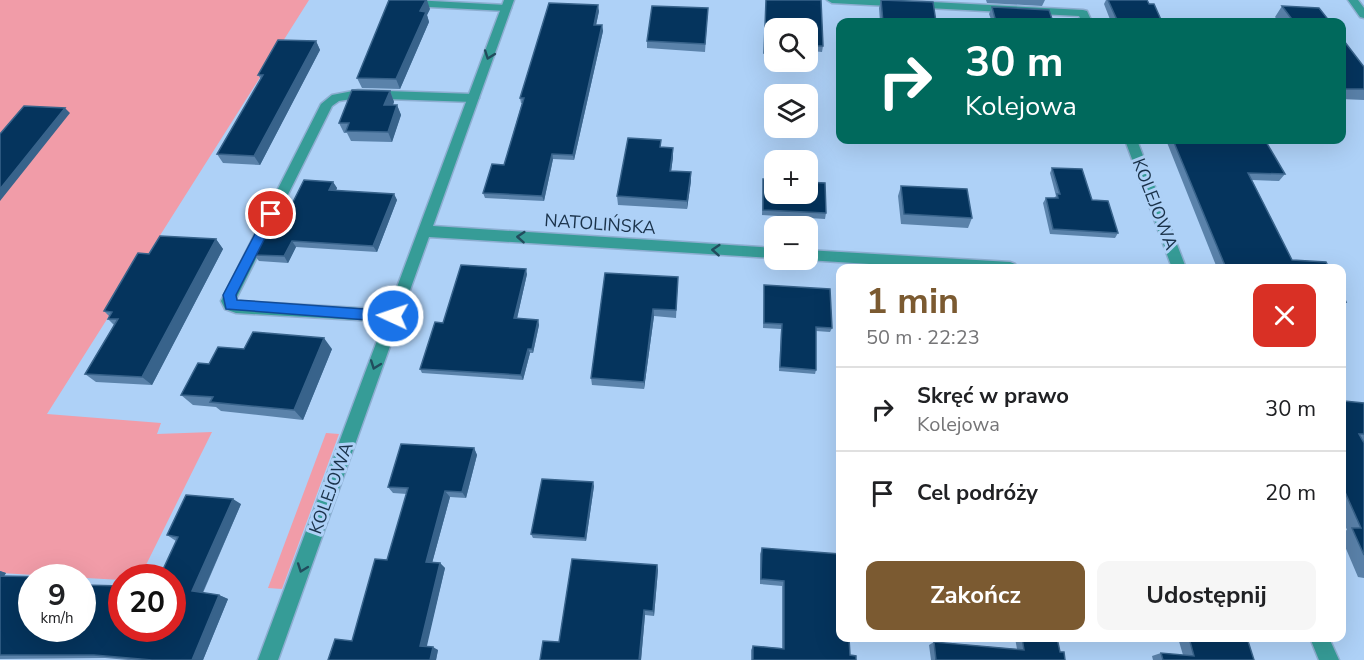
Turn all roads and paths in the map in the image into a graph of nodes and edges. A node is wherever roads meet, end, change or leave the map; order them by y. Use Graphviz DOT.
graph roads {
  1 [pos="832,0"];
  2 [pos="1353,0"];
  3 [pos="393,2"];
  4 [pos="507,4"];
  5 [pos="1364,13"];
  6 [pos="1085,18"];
  7 [pos="473,98"];
  8 [pos="1132,144"];
  9 [pos="423,231"];
  10 [pos="764,252"];
  11 [pos="818,256"];
  12 [pos="948,264"];
  13 [pos="1178,264"];
  14 [pos="393,316"];
  15 [pos="1322,642"];
  16 [pos="268,660"];
  17 [pos="1329,660"];
  1 -- 6 [label="street"];
  2 -- 5 [label="street"];
  3 -- 4 [label="street"];
  4 -- 7 [label="street, KOLEJOWA, one-way"];
  7 -- 9 [label="street, KOLEJOWA"];
  7 -- 14 [label="street"];
  8 -- 13 [label="street, KOLEJOWA"];
  10 -- 9 [label="street, NATOLIŃSKA, one-way"];
  9 -- 14 [label="street, KOLEJOWA"];
  11 -- 12 [label="street"];
  14 -- 16 [label="street, KOLEJOWA, one-way"];
  15 -- 17 [label="street"];
}
